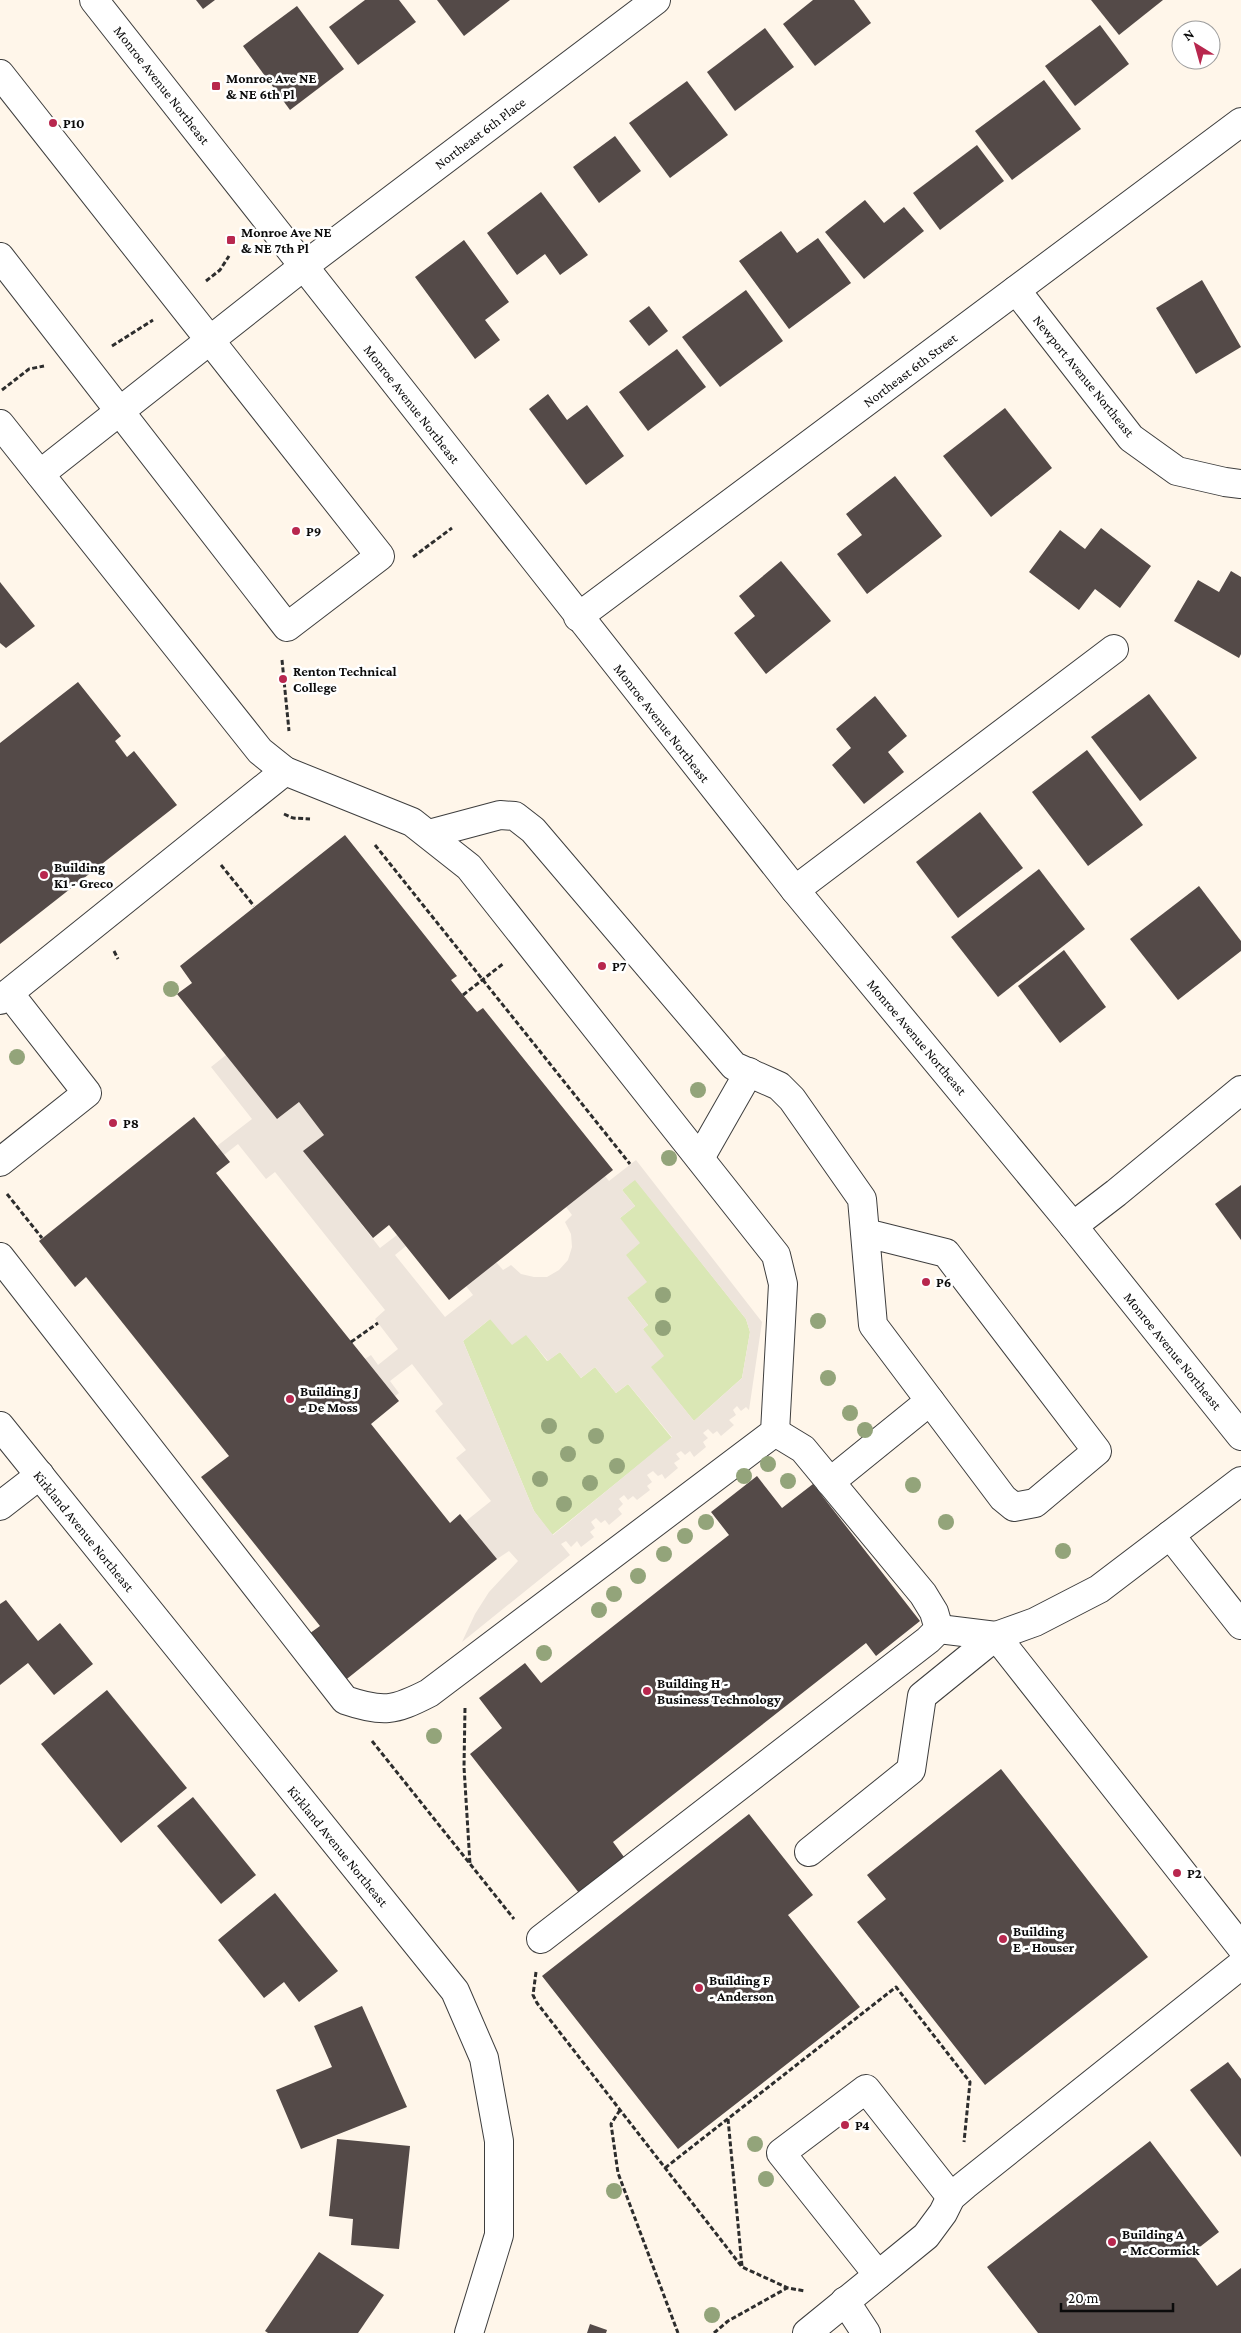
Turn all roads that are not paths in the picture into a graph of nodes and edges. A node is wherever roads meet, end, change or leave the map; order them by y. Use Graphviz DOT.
graph roads {
  1 [pos="94,0"];
  2 [pos="656,0"];
  3 [pos="0,74"];
  4 [pos="1241,122"];
  5 [pos="0,257"];
  6 [pos="304,266"];
  7 [pos="1016,290"];
  8 [pos="210,340"];
  9 [pos="120,411"];
  10 [pos="0,424"];
  11 [pos="40,474"];
  12 [pos="1241,484"];
  13 [pos="578,617"];
  14 [pos="1114,649"];
  15 [pos="274,763"];
  16 [pos="428,834"];
  17 [pos="795,890"];
  18 [pos="4,996"];
  19 [pos="749,1072"];
  20 [pos="1241,1090"];
  21 [pos="700,1158"];
  22 [pos="0,1162"];
  23 [pos="1073,1226"];
  24 [pos="866,1233"];
  25 [pos="0,1257"];
  26 [pos="930,1401"];
  27 [pos="0,1426"];
  28 [pos="775,1432"];
  29 [pos="1241,1436"];
  30 [pos="40,1475"];
  31 [pos="1241,1481"];
  32 [pos="830,1482"];
  33 [pos="0,1506"];
  34 [pos="1170,1535"];
  35 [pos="1241,1625"];
  36 [pos="938,1629"];
  37 [pos="996,1636"];
  38 [pos="809,1852"];
  39 [pos="541,1939"];
  40 [pos="1241,1947"];
  41 [pos="1241,1965"];
  42 [pos="951,2196"];
  43 [pos="878,2275"];
  44 [pos="845,2301"];
  45 [pos="469,2333"];
  46 [pos="807,2333"];
  47 [pos="866,2333"];
  1 -- 6 [label="street, Monroe Avenue Northeast"];
  2 -- 6 [label="street, Northeast 6th Place"];
  3 -- 8 [label="street"];
  4 -- 7 [label="street, Northeast 6th Street"];
  5 -- 9 [label="street"];
  6 -- 8 [label="street, Northeast 6th Place"];
  6 -- 13 [label="street, Monroe Avenue Northeast"];
  7 -- 12 [label="street, Newport Avenue Northeast"];
  7 -- 13 [label="street, Northeast 6th Street"];
  8 -- 9 [label="street, Northeast 6th Place"];
  8 -- 9 [label="street"];
  9 -- 11 [label="street, Northeast 6th Place"];
  10 -- 11 [label="street"];
  11 -- 15 [label="street"];
  13 -- 17 [label="street, Monroe Avenue Northeast"];
  14 -- 17 [label="street"];
  15 -- 16 [label="street"];
  15 -- 18 [label="street"];
  16 -- 19 [label="street"];
  16 -- 21 [label="street"];
  17 -- 23 [label="street, Monroe Avenue Northeast"];
  18 -- 22 [label="street"];
  19 -- 21 [label="street"];
  19 -- 24 [label="street"];
  20 -- 23 [label="street"];
  21 -- 28 [label="street"];
  23 -- 29 [label="street, Monroe Avenue Northeast"];
  24 -- 26 [label="street"];
  24 -- 26 [label="street"];
  25 -- 28 [label="street"];
  26 -- 32 [label="street"];
  27 -- 30 [label="street, Kirkland Avenue Northeast"];
  28 -- 32 [label="street"];
  30 -- 33 [label="street"];
  30 -- 45 [label="street, Kirkland Avenue Northeast"];
  31 -- 34 [label="street"];
  32 -- 36 [label="street"];
  34 -- 35 [label="street"];
  34 -- 37 [label="street"];
  36 -- 37 [label="street"];
  36 -- 39 [label="street"];
  37 -- 38 [label="street"];
  37 -- 40 [label="street"];
  41 -- 42 [label="street"];
  42 -- 43 [label="street"];
  42 -- 43 [label="street"];
  43 -- 44 [label="street"];
  44 -- 46 [label="street"];
  44 -- 47 [label="street"];
}
